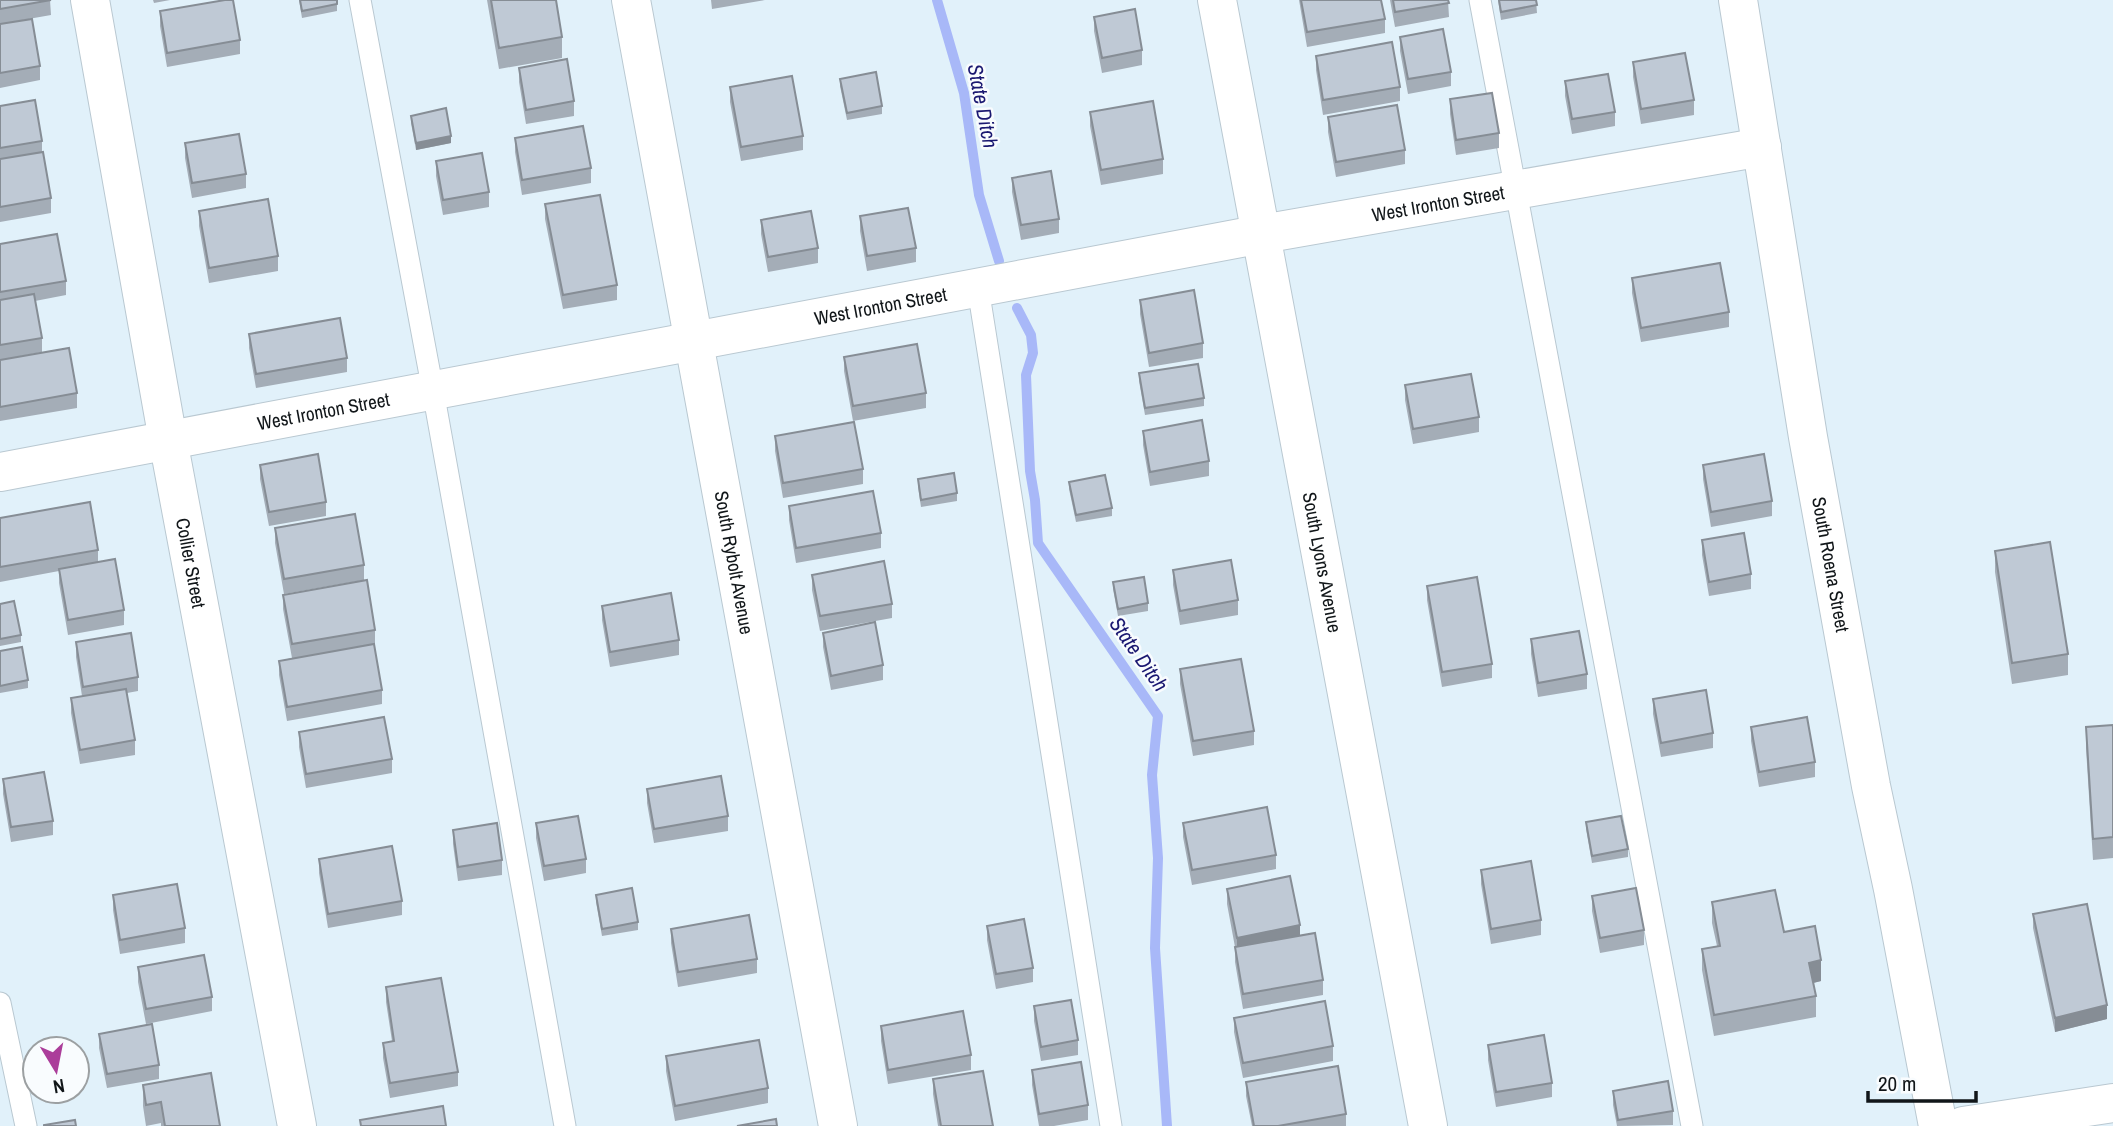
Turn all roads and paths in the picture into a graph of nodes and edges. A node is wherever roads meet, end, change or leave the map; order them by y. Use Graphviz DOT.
graph roads {
  1 [pos="90,0"];
  2 [pos="360,0"];
  3 [pos="631,0"];
  4 [pos="1217,0"];
  5 [pos="1480,0"];
  6 [pos="1738,0"];
  7 [pos="1762,147"];
  8 [pos="1516,190"];
  9 [pos="1262,234"];
  10 [pos="978,288"];
  11 [pos="694,342"];
  12 [pos="433,391"];
  13 [pos="168,440"];
  14 [pos="0,472"];
  15 [pos="0,1003"];
  16 [pos="2113,1103"];
  17 [pos="26,1126"];
  18 [pos="297,1126"];
  19 [pos="565,1126"];
  20 [pos="838,1126"];
  21 [pos="1111,1126"];
  22 [pos="1428,1126"];
  23 [pos="1692,1126"];
  24 [pos="1938,1126"];
  25 [pos="1963,1126"];
  1 -- 13 [label="street, Collier Street"];
  2 -- 12 [label="lane"];
  3 -- 11 [label="street, South Rybolt Avenue"];
  4 -- 9 [label="street, South Lyons Avenue"];
  5 -- 8 [label="lane"];
  6 -- 7 [label="street, South Roena Street"];
  7 -- 8 [label="street, West Ironton Street"];
  7 -- 24 [label="street, South Roena Street"];
  8 -- 9 [label="street, West Ironton Street"];
  8 -- 23 [label="lane"];
  9 -- 10 [label="street, West Ironton Street"];
  9 -- 22 [label="street, South Lyons Avenue"];
  10 -- 11 [label="street, West Ironton Street"];
  10 -- 21 [label="lane"];
  11 -- 12 [label="street, West Ironton Street"];
  11 -- 20 [label="street, South Rybolt Avenue"];
  12 -- 13 [label="street, West Ironton Street"];
  12 -- 19 [label="lane"];
  13 -- 14 [label="street, West Ironton Street"];
  13 -- 18 [label="street, Collier Street"];
  15 -- 17 [label="lane"];
  16 -- 25 [label="street"];
}
